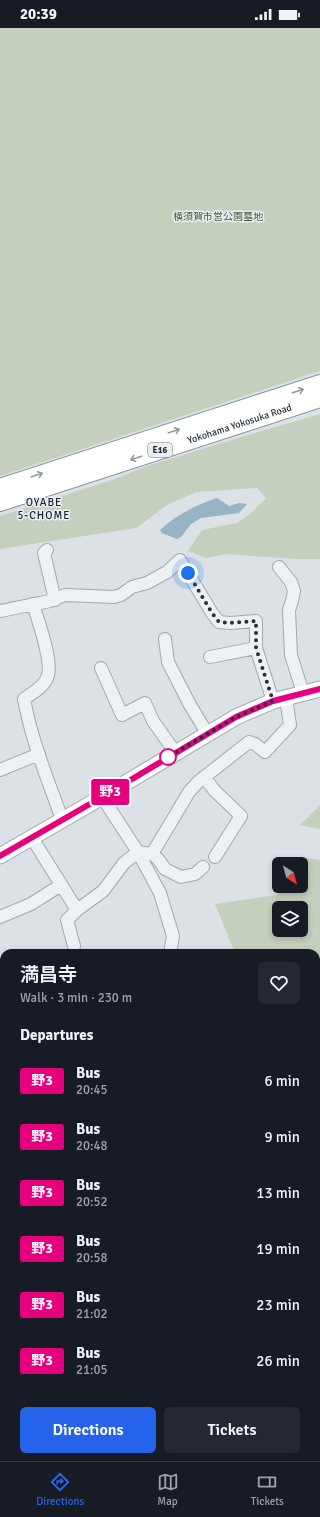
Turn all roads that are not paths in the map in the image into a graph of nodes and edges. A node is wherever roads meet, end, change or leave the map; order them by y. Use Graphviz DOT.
graph roads {
  1 [pos="320,384"];
  2 [pos="320,400"];
  3 [pos="0,488"];
  4 [pos="0,502"];
  5 [pos="47,550"];
  6 [pos="279,567"];
  7 [pos="55,600"];
  8 [pos="33,604"];
  9 [pos="0,611"];
  10 [pos="165,639"];
  11 [pos="256,648"];
  12 [pos="210,656"];
  13 [pos="101,668"];
  14 [pos="320,678"];
  15 [pos="301,688"];
  16 [pos="320,689"];
  17 [pos="276,697"];
  18 [pos="204,729"];
  19 [pos="173,748"];
  20 [pos="38,754"];
  21 [pos="0,770"];
  22 [pos="204,777"];
  23 [pos="102,797"];
  24 [pos="62,816"];
  25 [pos="32,838"];
  26 [pos="0,844"];
  27 [pos="138,852"];
  28 [pos="152,854"];
  29 [pos="0,856"];
  30 [pos="215,857"];
  31 [pos="203,867"];
  32 [pos="61,885"];
  33 [pos="77,910"];
  34 [pos="0,918"];
  35 [pos="74,946"];
  36 [pos="170,949"];
  3 -- 1 [label="highway, Yokohama Yokosuka Road / E16, one-way"];
  2 -- 4 [label="highway, Yokohama Yokosuka Road / E16, one-way"];
  5 -- 7 [label="street"];
  6 -- 15 [label="street"];
  7 -- 8 [label="street"];
  7 -- 11 [label="street"];
  8 -- 9 [label="street"];
  8 -- 20 [label="street"];
  10 -- 18 [label="street"];
  11 -- 12 [label="street"];
  11 -- 17 [label="street"];
  13 -- 19 [label="street"];
  14 -- 15 [label="main road"];
  15 -- 16 [label="main road"];
  15 -- 17 [label="main road"];
  17 -- 18 [label="main road"];
  17 -- 22 [label="street"];
  18 -- 19 [label="main road"];
  19 -- 23 [label="main road"];
  19 -- 24 [label="main road"];
  20 -- 21 [label="street"];
  20 -- 24 [label="street"];
  22 -- 28 [label="street"];
  22 -- 30 [label="street"];
  23 -- 24 [label="main road"];
  23 -- 27 [label="street"];
  24 -- 25 [label="main road"];
  24 -- 26 [label="main road"];
  25 -- 29 [label="main road"];
  25 -- 32 [label="street"];
  27 -- 28 [label="street"];
  27 -- 33 [label="street"];
  27 -- 36 [label="street"];
  28 -- 31 [label="street"];
  32 -- 33 [label="street"];
  32 -- 34 [label="street"];
  33 -- 35 [label="street"];
}
